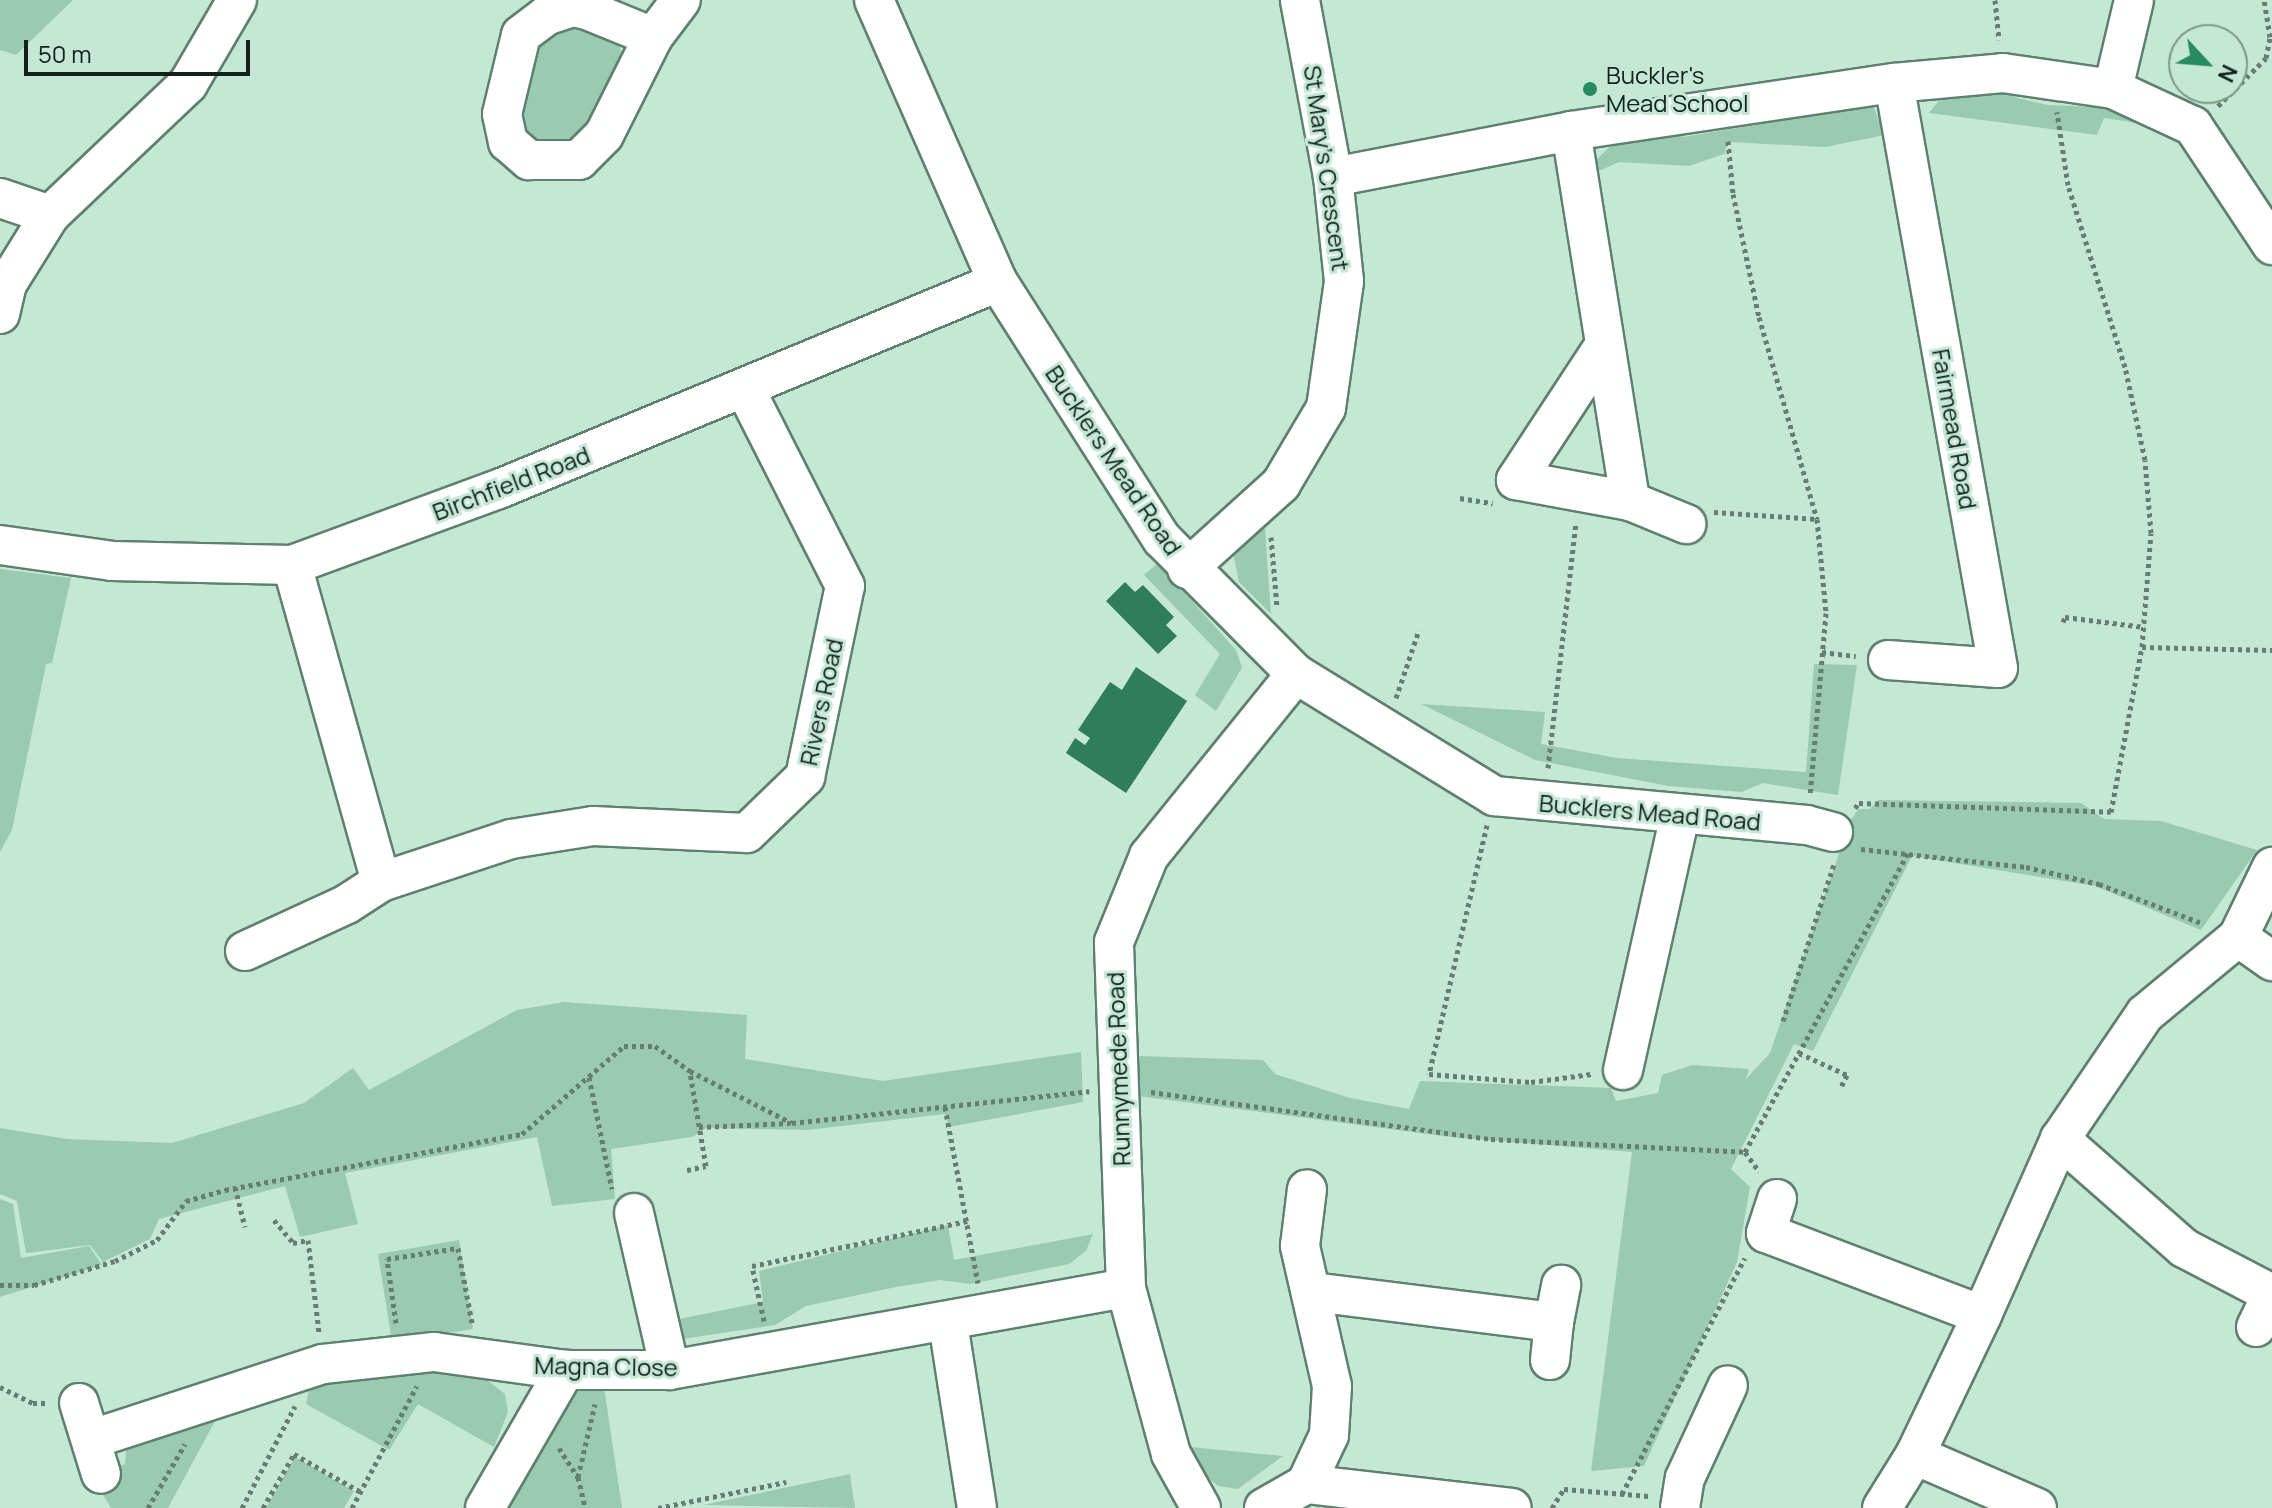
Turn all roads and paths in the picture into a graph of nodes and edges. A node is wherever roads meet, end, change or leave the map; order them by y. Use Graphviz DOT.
graph roads {
  1 [pos="237,0"];
  2 [pos="681,0"];
  3 [pos="874,0"];
  4 [pos="1300,0"];
  5 [pos="2134,0"];
  6 [pos="2264,0"];
  7 [pos="653,37"];
  8 [pos="2052,80"];
  9 [pos="1894,83"];
  10 [pos="2113,89"];
  11 [pos="1725,108"];
  12 [pos="2193,126"];
  13 [pos="1571,131"];
  14 [pos="1333,177"];
  15 [pos="0,198"];
  16 [pos="50,215"];
  17 [pos="2272,245"];
  18 [pos="998,282"];
  19 [pos="0,314"];
  20 [pos="1602,349"];
  21 [pos="745,389"];
  22 [pos="1578,491"];
  23 [pos="1268,496"];
  24 [pos="1630,501"];
  25 [pos="1817,519"];
  26 [pos="1686,524"];
  27 [pos="0,545"];
  28 [pos="292,565"];
  29 [pos="1187,569"];
  30 [pos="2063,622"];
  31 [pos="2144,627"];
  32 [pos="1419,630"];
  33 [pos="2142,647"];
  34 [pos="2272,650"];
  35 [pos="1888,660"];
  36 [pos="1289,668"];
  37 [pos="1386,730"];
  38 [pos="1494,796"];
  39 [pos="1544,804"];
  40 [pos="1680,814"];
  41 [pos="1827,835"];
  42 [pos="1909,851"];
  43 [pos="2272,867"];
  44 [pos="381,882"];
  45 [pos="2238,937"];
  46 [pos="245,951"];
  47 [pos="2272,961"];
  48 [pos="1783,1021"];
  49 [pos="1799,1053"];
  50 [pos="1623,1070"];
  51 [pos="690,1071"];
  52 [pos="588,1076"];
  53 [pos="1841,1087"];
  54 [pos="1119,1088"];
  55 [pos="945,1107"];
  56 [pos="792,1123"];
  57 [pos="699,1127"];
  58 [pos="2060,1139"];
  59 [pos="1745,1152"];
  60 [pos="687,1170"];
  61 [pos="235,1187"];
  62 [pos="1307,1189"];
  63 [pos="1777,1199"];
  64 [pos="634,1213"];
  65 [pos="274,1220"];
  66 [pos="967,1221"];
  67 [pos="245,1227"];
  68 [pos="0,1285"];
  69 [pos="1561,1285"];
  70 [pos="1126,1288"];
  71 [pos="1313,1292"];
  72 [pos="1726,1293"];
  73 [pos="2267,1305"];
  74 [pos="984,1315"];
  75 [pos="1982,1315"];
  76 [pos="1554,1322"];
  77 [pos="948,1323"];
  78 [pos="771,1353"];
  79 [pos="411,1355"];
  80 [pos="479,1358"];
  81 [pos="1550,1360"];
  82 [pos="309,1369"];
  83 [pos="565,1370"];
  84 [pos="603,1370"];
  85 [pos="670,1370"];
  86 [pos="1728,1385"];
  87 [pos="0,1387"];
  88 [pos="209,1401"];
  89 [pos="79,1403"];
  90 [pos="1915,1455"];
  91 [pos="786,1482"];
  92 [pos="1306,1484"];
  93 [pos="361,1492"];
  94 [pos="1622,1494"];
  95 [pos="706,1498"];
  96 [pos="353,1507"];
  97 [pos="148,1508"];
  98 [pos="242,1508"];
  99 [pos="263,1508"];
  100 [pos="485,1508"];
  101 [pos="585,1508"];
  102 [pos="658,1508"];
  103 [pos="709,1508"];
  104 [pos="977,1508"];
  105 [pos="1201,1508"];
  106 [pos="1264,1508"];
  107 [pos="1512,1508"];
  108 [pos="1552,1508"];
  109 [pos="1652,1508"];
  110 [pos="1680,1508"];
  111 [pos="1882,1508"];
  112 [pos="2037,1508"];
  1 -- 16 [label="street"];
  2 -- 7 [label="street"];
  3 -- 18 [label="street, Bucklers Mead Road"];
  4 -- 14 [label="street, St Mary's Crescent"];
  5 -- 10 [label="street"];
  6 -- 12 [label="path"];
  7 -- 7 [label="street"];
  8 -- 9 [label="street"];
  8 -- 10 [label="street"];
  8 -- 31 [label="path"];
  9 -- 11 [label="street"];
  9 -- 35 [label="street, Fairmead Road"];
  10 -- 12 [label="street"];
  11 -- 13 [label="street"];
  11 -- 25 [label="path"];
  12 -- 17 [label="street"];
  13 -- 14 [label="street"];
  13 -- 20 [label="street"];
  14 -- 23 [label="street, St Mary's Crescent"];
  15 -- 16 [label="street"];
  16 -- 19 [label="street"];
  18 -- 21 [label="street, Birchfield Road"];
  18 -- 29 [label="street, Bucklers Mead Road"];
  20 -- 22 [label="street"];
  20 -- 24 [label="street"];
  21 -- 28 [label="street, Birchfield Road"];
  21 -- 44 [label="street, Rivers Road"];
  22 -- 24 [label="street"];
  22 -- 39 [label="path"];
  23 -- 29 [label="street, St Mary's Crescent"];
  23 -- 36 [label="path"];
  24 -- 26 [label="street"];
  25 -- 26 [label="path"];
  25 -- 41 [label="path"];
  27 -- 28 [label="street, Birchfield Road"];
  28 -- 44 [label="street"];
  29 -- 36 [label="street, Bucklers Mead Road"];
  30 -- 31 [label="path"];
  31 -- 33 [label="path"];
  32 -- 37 [label="path"];
  33 -- 34 [label="path"];
  33 -- 41 [label="path"];
  36 -- 37 [label="street, Bucklers Mead Road"];
  36 -- 54 [label="street, Runnymede Road"];
  37 -- 38 [label="street, Bucklers Mead Road"];
  38 -- 39 [label="street, Bucklers Mead Road"];
  38 -- 50 [label="path"];
  39 -- 40 [label="street, Bucklers Mead Road"];
  40 -- 41 [label="street, Bucklers Mead Road"];
  40 -- 50 [label="street"];
  41 -- 42 [label="path"];
  41 -- 48 [label="path"];
  42 -- 45 [label="path"];
  42 -- 49 [label="path"];
  43 -- 45 [label="street"];
  44 -- 46 [label="street, Rivers Road"];
  45 -- 47 [label="street"];
  45 -- 58 [label="street"];
  49 -- 53 [label="path"];
  49 -- 59 [label="path"];
  51 -- 52 [label="path"];
  51 -- 56 [label="path"];
  51 -- 57 [label="path"];
  52 -- 61 [label="path"];
  52 -- 64 [label="path"];
  54 -- 55 [label="path"];
  54 -- 59 [label="path"];
  54 -- 70 [label="street, Runnymede Road"];
  55 -- 56 [label="path"];
  55 -- 66 [label="path"];
  56 -- 57 [label="path"];
  57 -- 60 [label="path"];
  58 -- 73 [label="street"];
  58 -- 75 [label="street"];
  59 -- 63 [label="path"];
  61 -- 67 [label="path"];
  61 -- 68 [label="path"];
  62 -- 71 [label="street"];
  63 -- 75 [label="street"];
  64 -- 85 [label="street"];
  65 -- 82 [label="path"];
  66 -- 74 [label="path"];
  66 -- 78 [label="path"];
  69 -- 76 [label="street"];
  70 -- 74 [label="street, Magna Close"];
  70 -- 105 [label="street, Runnymede Road"];
  71 -- 76 [label="street"];
  71 -- 92 [label="street"];
  72 -- 94 [label="path"];
  74 -- 77 [label="street, Magna Close"];
  75 -- 90 [label="street"];
  76 -- 81 [label="street"];
  77 -- 78 [label="street, Magna Close"];
  77 -- 104 [label="street"];
  78 -- 85 [label="street, Magna Close"];
  79 -- 80 [label="street, Magna Close"];
  79 -- 80 [label="path"];
  79 -- 82 [label="street, Magna Close"];
  79 -- 93 [label="path"];
  80 -- 83 [label="street, Magna Close"];
  82 -- 88 [label="street, Magna Close"];
  82 -- 98 [label="path"];
  83 -- 84 [label="street, Magna Close"];
  83 -- 100 [label="street"];
  84 -- 85 [label="street, Magna Close"];
  84 -- 101 [label="path"];
  86 -- 110 [label="street"];
  87 -- 89 [label="path"];
  88 -- 89 [label="street, Magna Close"];
  88 -- 97 [label="path"];
  90 -- 111 [label="street"];
  90 -- 112 [label="street"];
  91 -- 95 [label="path"];
  92 -- 106 [label="street"];
  92 -- 107 [label="street"];
  93 -- 96 [label="path"];
  93 -- 99 [label="path"];
  94 -- 108 [label="path"];
  94 -- 109 [label="path"];
  95 -- 102 [label="path"];
  95 -- 103 [label="path"];
}
